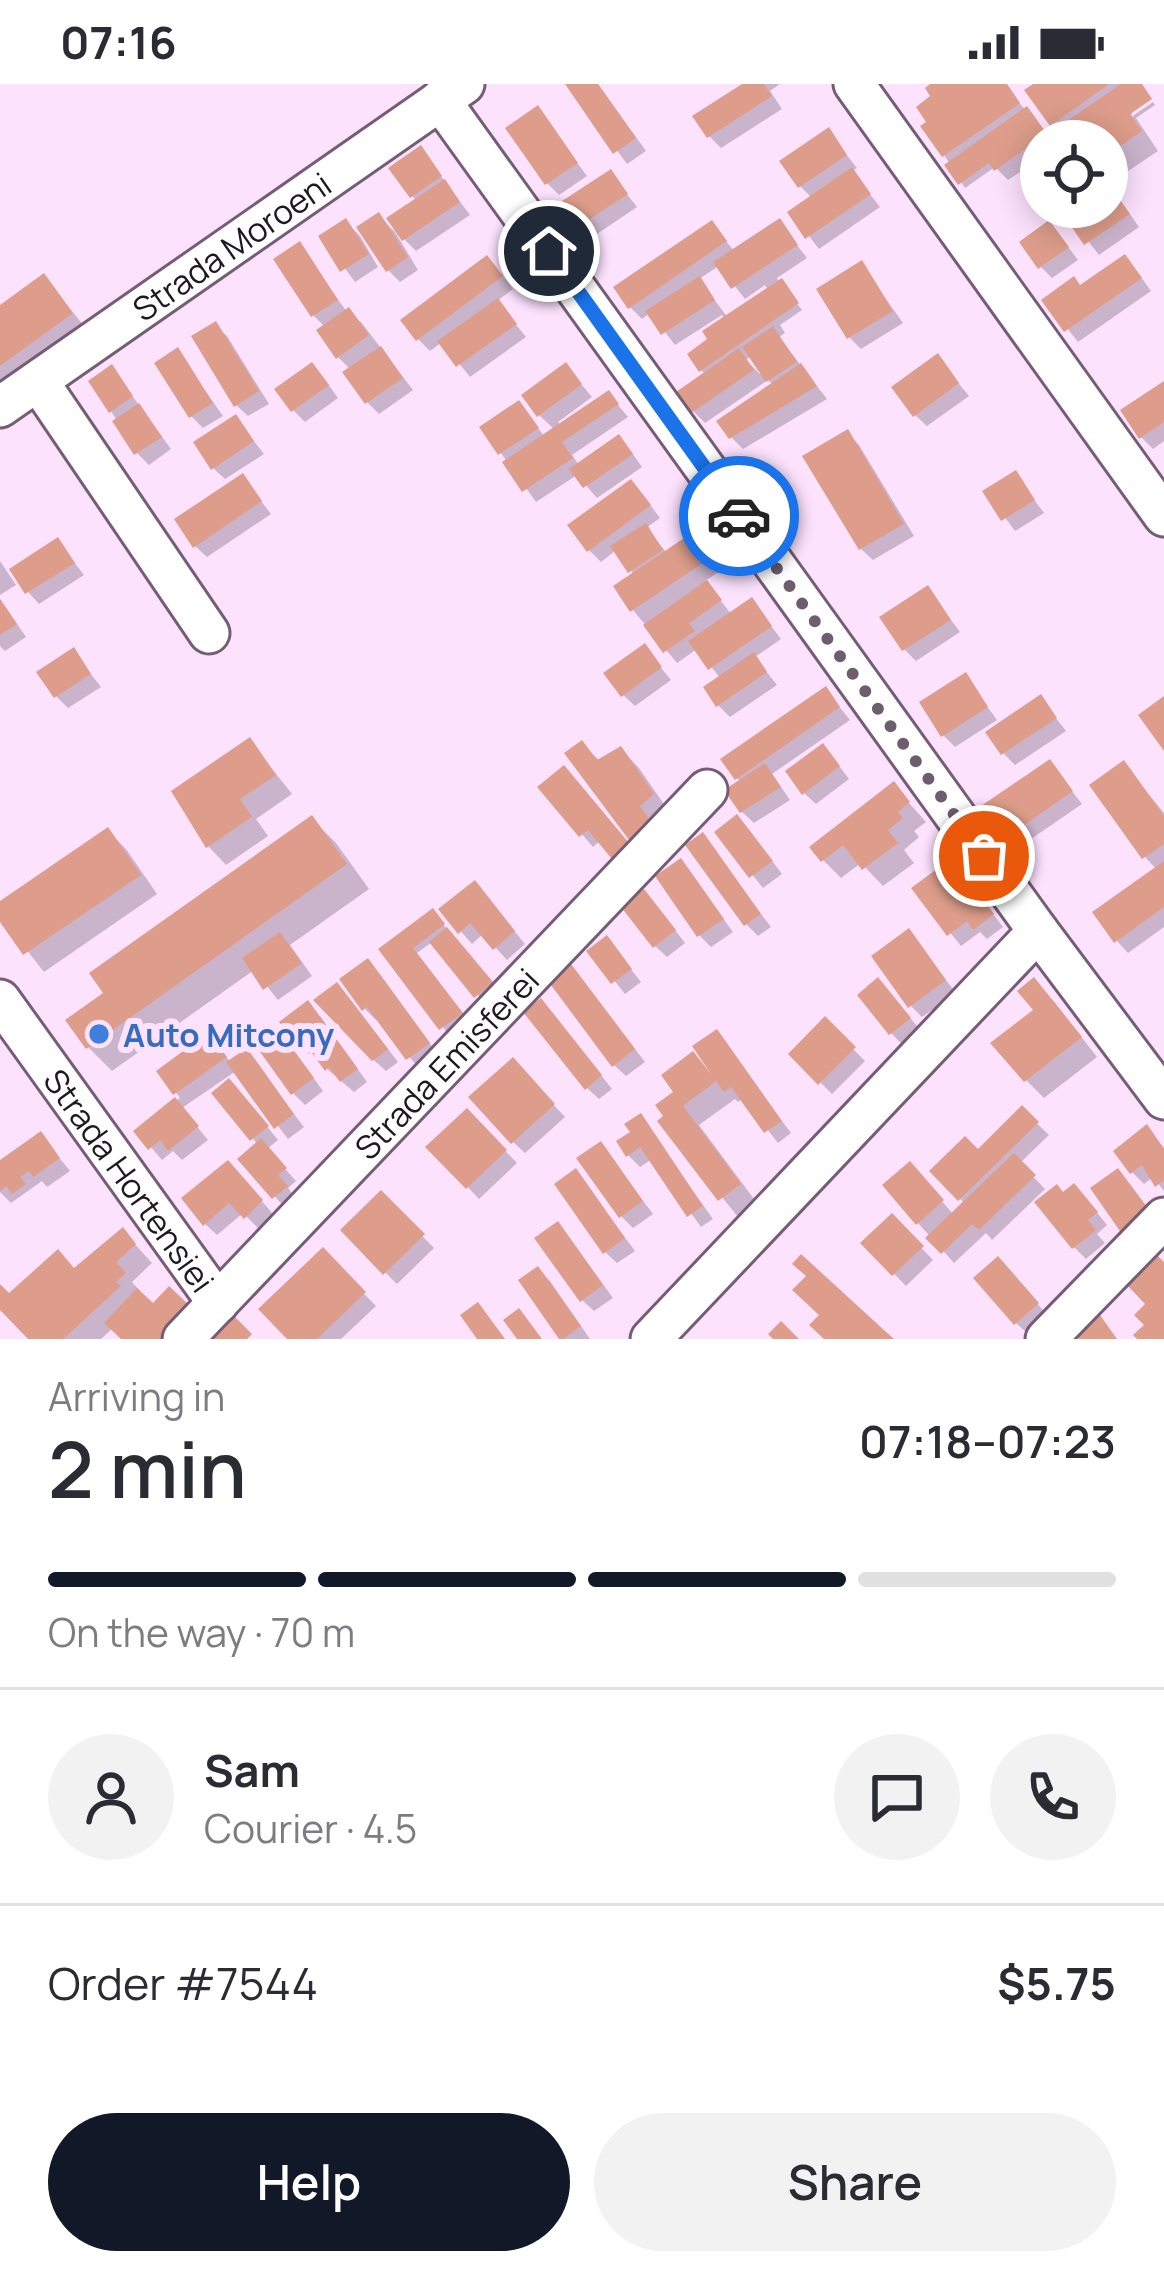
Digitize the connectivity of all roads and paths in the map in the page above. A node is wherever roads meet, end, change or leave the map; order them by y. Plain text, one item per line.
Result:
1 (854, 84) edge
2 (452, 92) edge
3 (38, 381) junction
4 (0, 407) edge
5 (1164, 516) edge
6 (209, 633) dead end
7 (707, 790) dead end
8 (1038, 931) junction
9 (0, 1000) edge
10 (1164, 1099) edge
11 (1164, 1218) edge
12 (218, 1303) junction
13 (183, 1339) edge
14 (651, 1339) edge
15 (1046, 1339) edge

1 - 5 street
2 - 3 street, Strada Moroeni
2 - 8 street
3 - 4 street, Strada Moroeni
3 - 6 street
7 - 12 street, Strada Emisferei
8 - 10 street
8 - 14 street
9 - 12 street, Strada Hortensiei
11 - 15 street
12 - 13 street, Strada Emisferei

